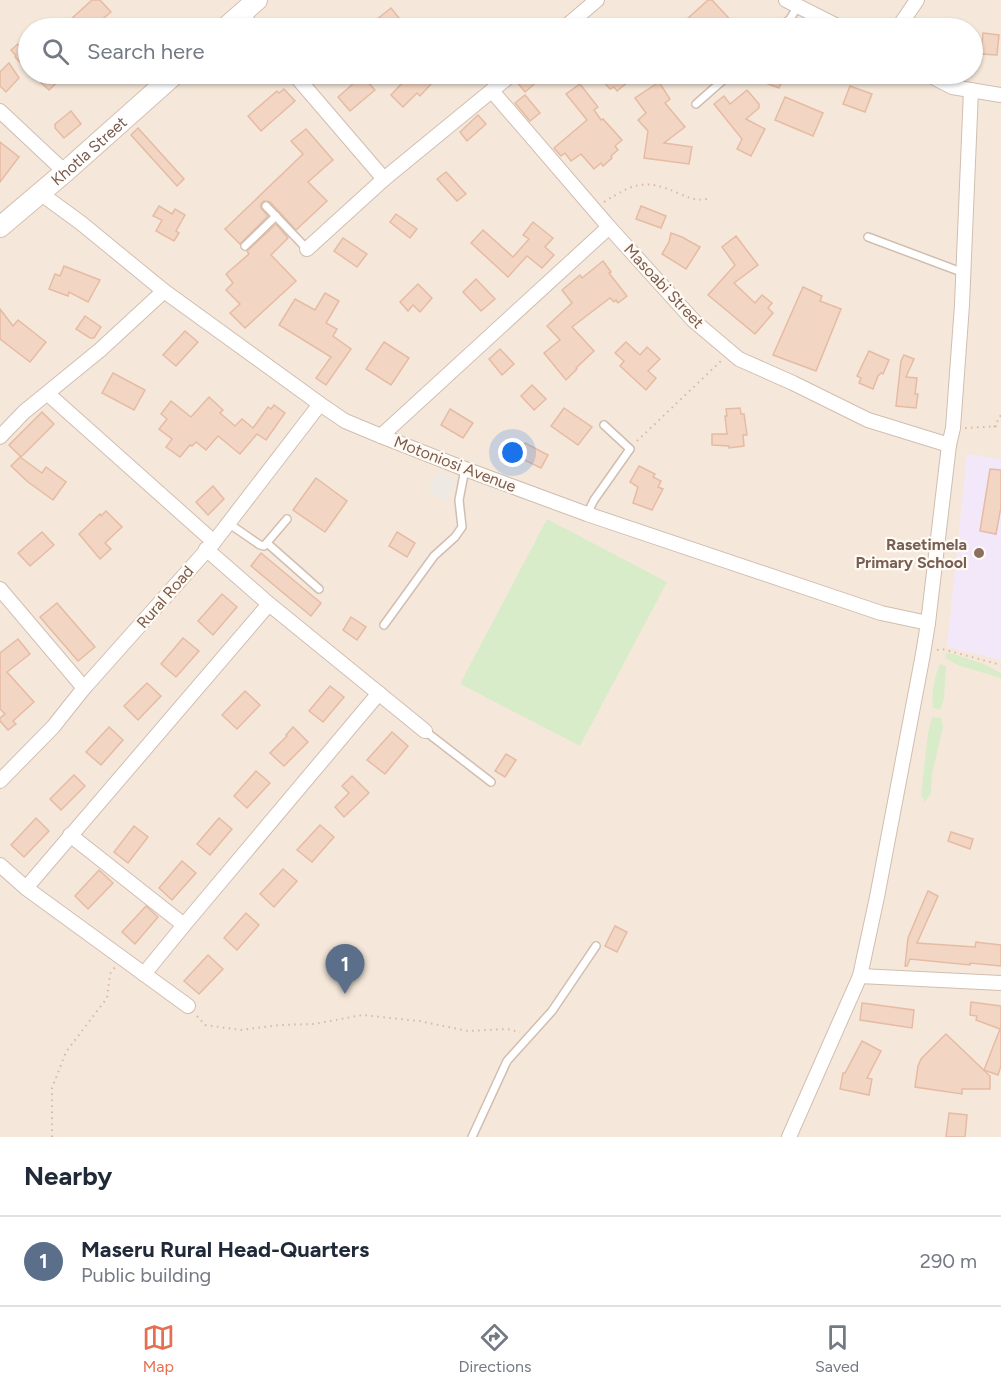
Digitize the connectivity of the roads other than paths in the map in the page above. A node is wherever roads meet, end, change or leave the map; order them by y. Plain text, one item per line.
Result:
1 (257, 0) edge
2 (597, 0) edge
3 (918, 0) edge
4 (792, 3) edge
5 (249, 18) edge
6 (576, 18) edge
7 (790, 18) edge
8 (821, 18) edge
9 (905, 18) edge
10 (164, 84) edge
11 (303, 84) edge
12 (501, 84) edge
13 (719, 84) edge
14 (946, 84) edge
15 (971, 90) junction
16 (492, 91) junction
17 (1001, 95) edge
18 (696, 104) dead end
19 (0, 111) edge
20 (65, 172) junction
21 (384, 179) junction
22 (40, 193) junction
23 (266, 206) dead end
24 (276, 216) junction
25 (0, 227) edge
26 (609, 227) junction
27 (868, 237) dead end
28 (245, 246) dead end
29 (308, 249) joint
30 (964, 273) junction
31 (164, 291) junction
32 (48, 394) junction
33 (320, 404) junction
34 (604, 425) dead end
35 (0, 436) edge
36 (381, 436) junction
37 (949, 445) junction
38 (465, 469) junction
39 (587, 514) junction
40 (287, 519) dead end
41 (228, 523) junction
42 (267, 543) junction
43 (210, 545) junction
44 (0, 589) edge
45 (319, 589) dead end
46 (269, 604) junction
47 (928, 623) junction
48 (384, 625) dead end
49 (84, 688) junction
50 (379, 693) junction
51 (425, 731) joint
52 (0, 781) edge
53 (491, 782) dead end
54 (70, 835) junction
55 (0, 865) edge
56 (26, 888) junction
57 (183, 925) junction
58 (596, 946) dead end
59 (144, 974) junction
60 (860, 976) junction
61 (1001, 983) edge
62 (188, 1006) road end
63 (472, 1137) edge
64 (789, 1137) edge

1 - 5 street
2 - 6 street
3 - 9 street
4 - 7 lane
4 - 8 street
10 - 20 street, Khotla Street
11 - 21 street
12 - 16 street
13 - 18 lane
14 - 15 street
15 - 17 street
15 - 30 street
16 - 21 street
16 - 26 street, Masoabi Street
19 - 20 street
20 - 22 street, Khotla Street
21 - 29 street
22 - 25 street, Khotla Street
22 - 31 street, Motoniosi Avenue
23 - 24 lane
24 - 28 lane
24 - 29 lane
26 - 36 street
26 - 37 street, Masoabi Street
27 - 30 lane
30 - 37 street
31 - 32 street
31 - 33 street, Motoniosi Avenue
32 - 35 street
32 - 43 street
33 - 36 street, Motoniosi Avenue
33 - 41 street, Rural Road
34 - 39 lane
36 - 38 street, Motoniosi Avenue
37 - 47 street
38 - 39 street, Motoniosi Avenue
38 - 48 lane
39 - 47 street, Motoniosi Avenue
40 - 42 lane
41 - 42 lane
41 - 43 street, Rural Road
42 - 45 lane
43 - 46 street
43 - 49 street, Rural Road
44 - 49 street
46 - 50 street
46 - 54 street
47 - 60 street
49 - 52 street, Rural Road
50 - 51 street
50 - 57 street
51 - 53 lane
54 - 56 street
54 - 57 street
55 - 56 street
56 - 59 street
57 - 59 street
58 - 63 lane
59 - 62 street
60 - 61 street
60 - 64 street

